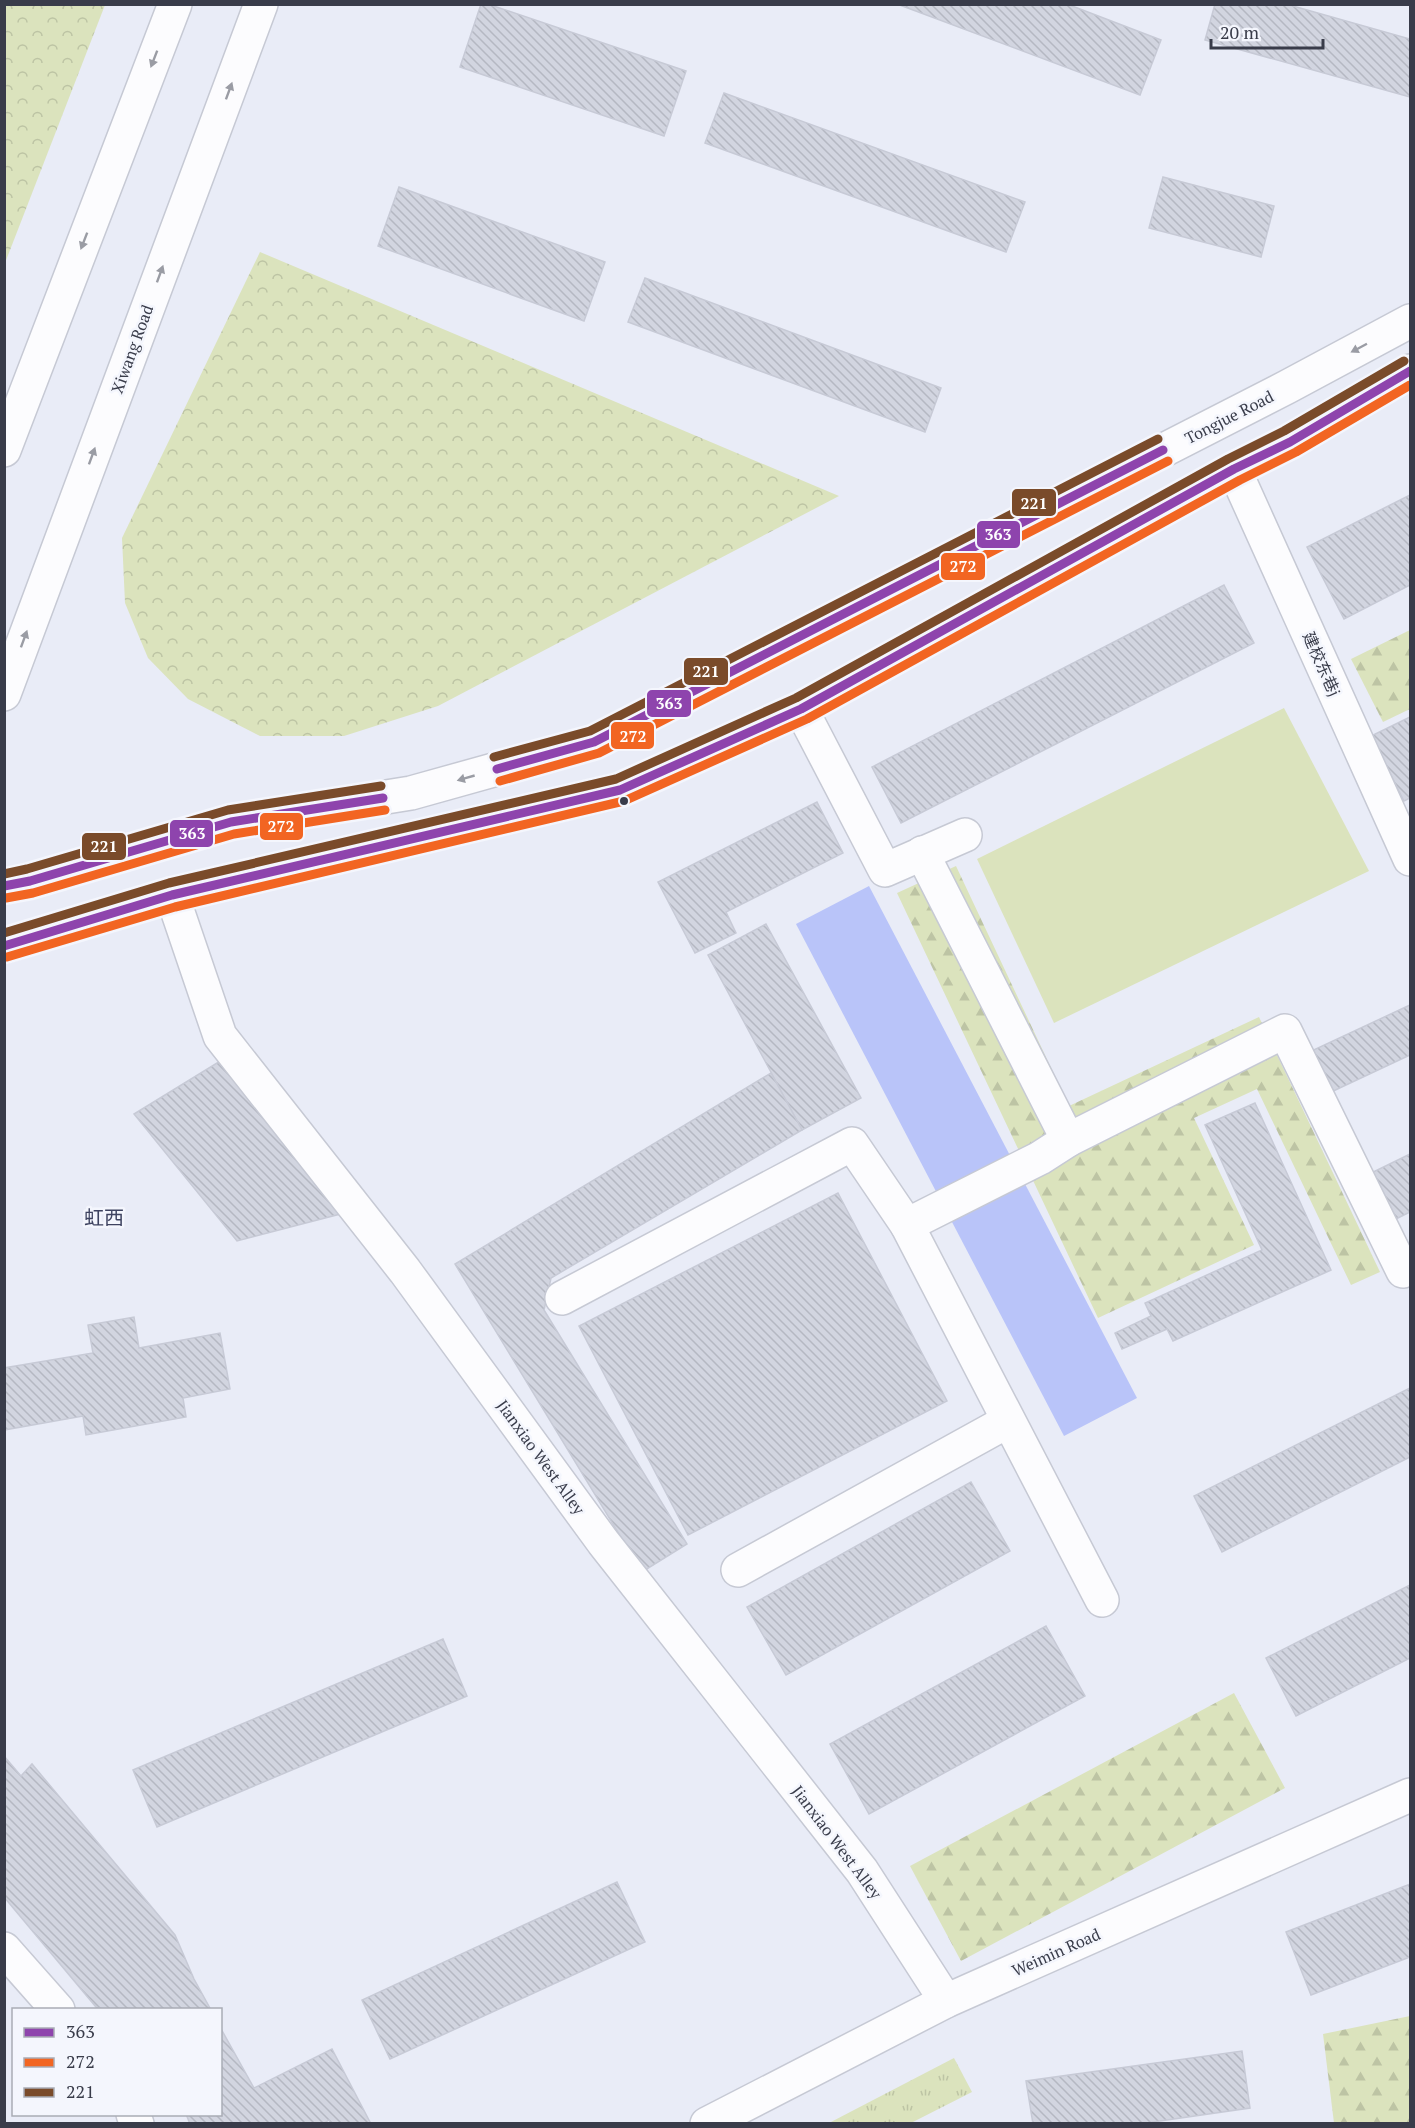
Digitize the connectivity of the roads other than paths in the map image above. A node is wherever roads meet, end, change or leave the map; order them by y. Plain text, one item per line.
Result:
1 (175, 4) edge
2 (261, 4) edge
3 (1410, 321) edge
4 (1410, 371) edge
5 (4, 450) edge
6 (1234, 469) junction
7 (4, 694) edge
8 (801, 709) junction
9 (965, 835) dead end
10 (922, 853) junction
11 (1410, 859) edge
12 (4, 886) edge
13 (172, 895) junction
14 (4, 946) edge
15 (1068, 1140) junction
16 (907, 1225) junction
17 (1403, 1271) dead end
18 (562, 1298) dead end
19 (1008, 1421) junction
20 (738, 1570) dead end
21 (1102, 1600) dead end
22 (1410, 1795) edge
23 (4, 1949) edge
24 (946, 2001) junction
25 (56, 2008) edge
26 (707, 2124) edge

1 -> 5 main road
7 -> 2 main road, Xiwang Road
3 -> 12 main road, Tongjue Road
4 - 6 main road
6 - 8 main road
6 - 11 main road, 建校东巷j
8 - 10 main road
8 - 13 main road
9 - 10 main road
10 - 15 main road
13 - 14 main road
13 - 24 main road, Jianxiao West Alley
15 - 16 main road
15 - 17 main road
16 - 18 main road
16 - 19 main road
19 - 20 main road
19 - 21 main road
22 - 24 main road, Weimin Road
23 - 25 main road
24 - 26 main road, Weimin Road

